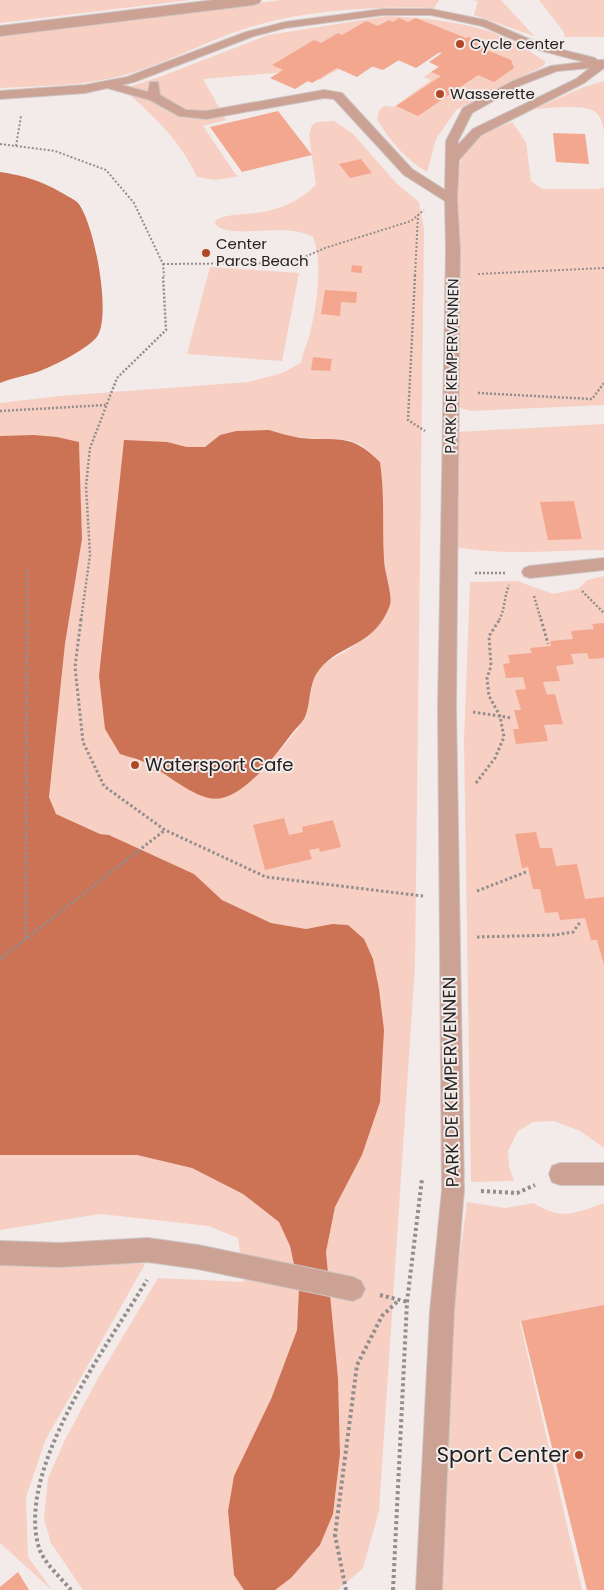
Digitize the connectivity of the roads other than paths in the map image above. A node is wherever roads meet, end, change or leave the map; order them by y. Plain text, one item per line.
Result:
1 (253, 0) edge
2 (0, 31) edge
3 (603, 63) edge
4 (153, 71) junction
5 (107, 85) junction
6 (0, 95) edge
7 (154, 97) junction
8 (453, 160) junction
9 (451, 199) junction
10 (604, 564) edge
11 (522, 573) road end
12 (560, 1174) road end
13 (604, 1174) edge
14 (0, 1253) edge
15 (273, 1273) joint
16 (353, 1289) road end
17 (429, 1590) edge

1 - 2 street
3 - 4 lane
3 - 8 lane
3 - 8 lane, PARK DE KEMPERVENNEN
4 - 5 lane
4 - 7 lane
5 - 6 lane
5 - 7 lane
7 - 9 lane
8 - 9 lane, PARK DE KEMPERVENNEN
9 - 17 lane, PARK DE KEMPERVENNEN
10 - 11 lane
12 - 13 lane
14 - 15 lane
15 - 16 lane

